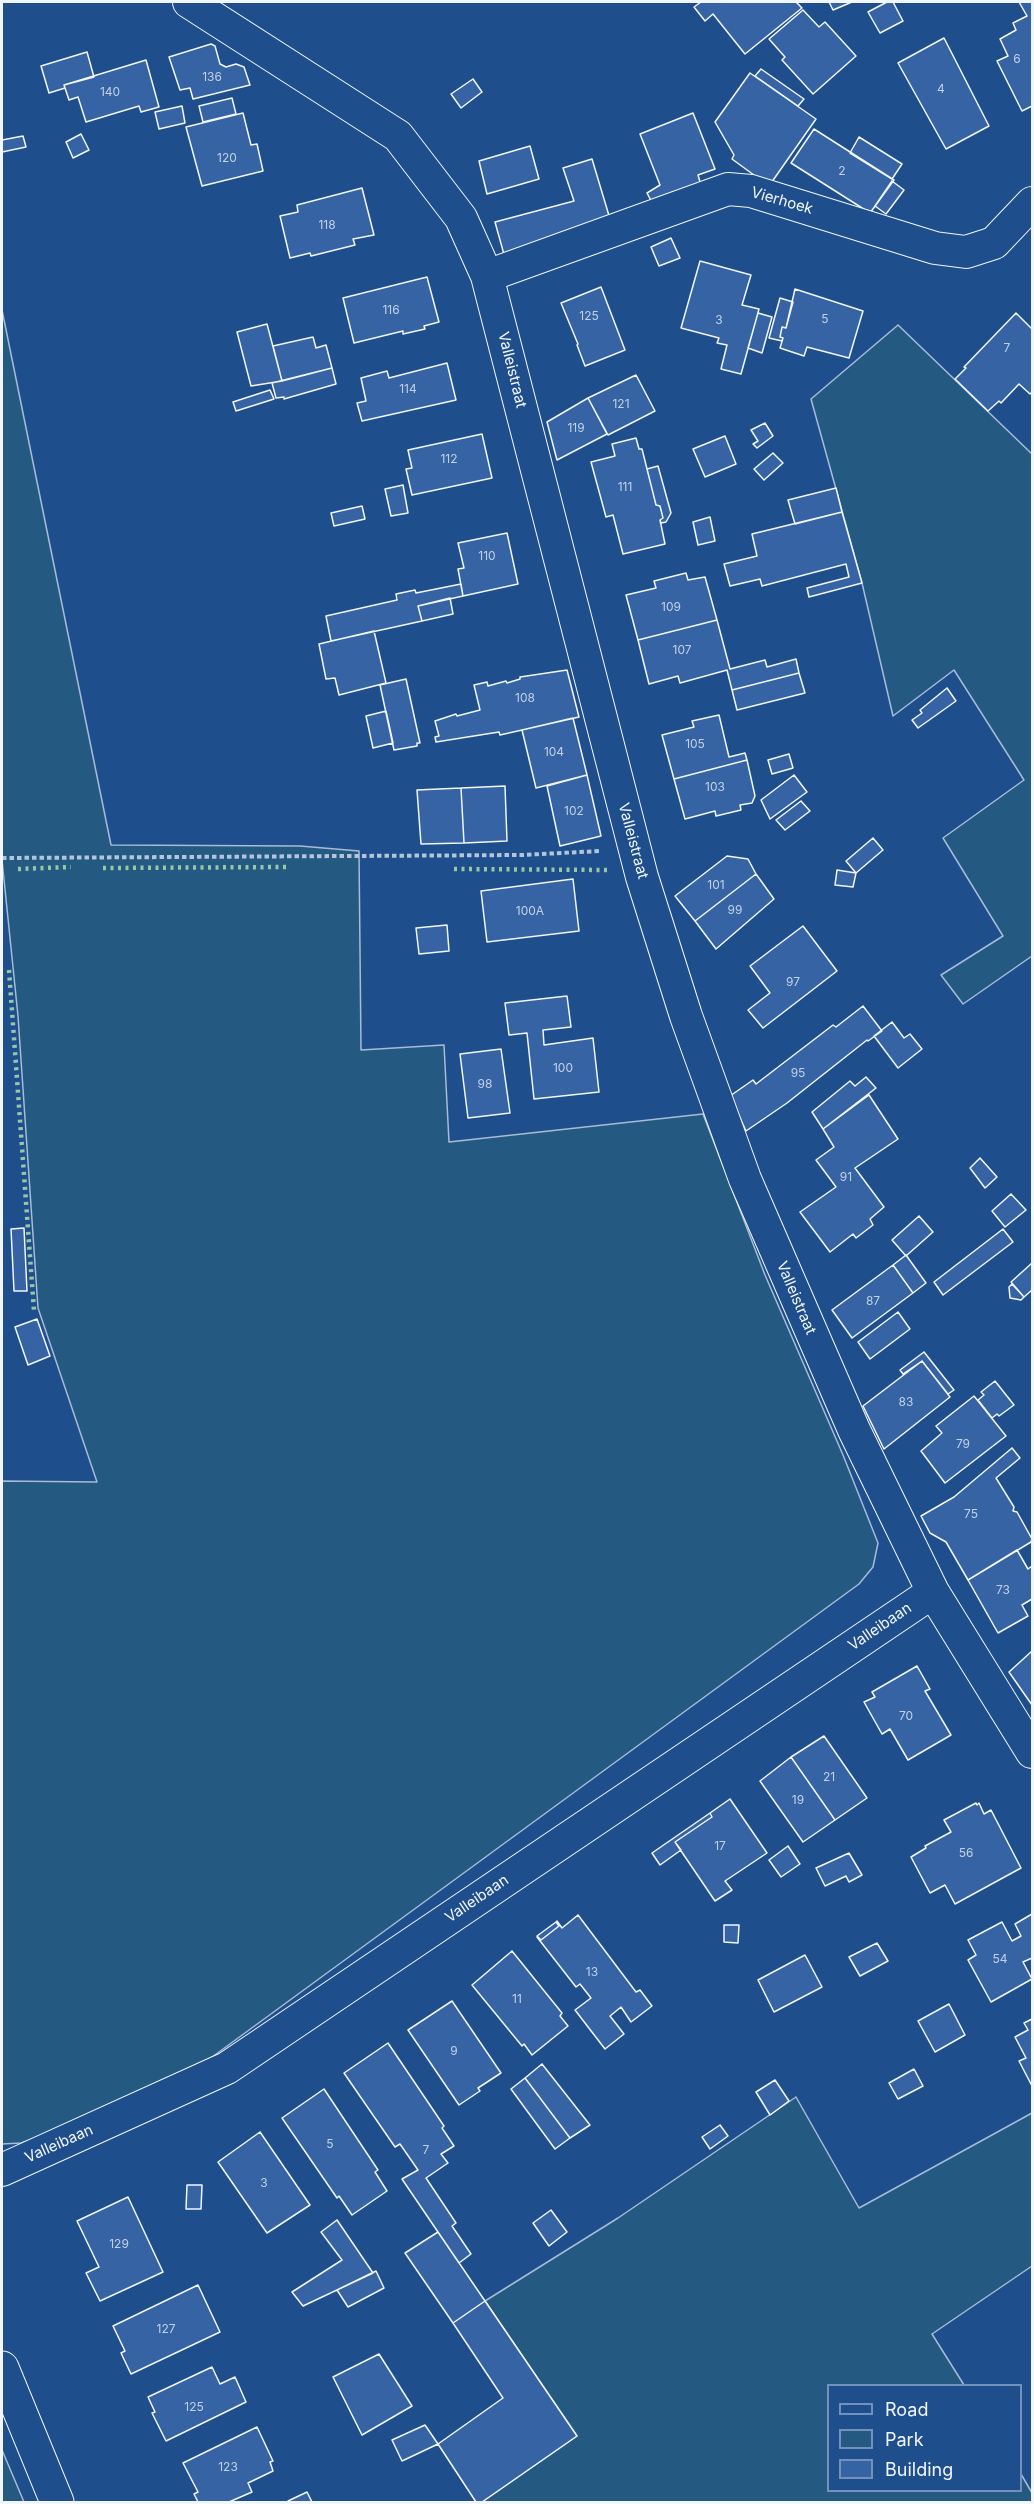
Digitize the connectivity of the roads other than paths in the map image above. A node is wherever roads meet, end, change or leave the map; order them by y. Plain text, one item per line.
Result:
1 (189, 2) edge
2 (1032, 203) edge
3 (487, 276) junction
4 (933, 1592) junction
5 (1032, 1752) edge
6 (2, 2170) edge
7 (2, 2368) edge
8 (57, 2502) edge

1 - 3 street, Valleistraat
2 - 3 street, Vierhoek
3 - 4 street, Valleistraat
4 - 5 street, Valleistraat
4 - 6 street, Valleibaan
7 - 8 main road

